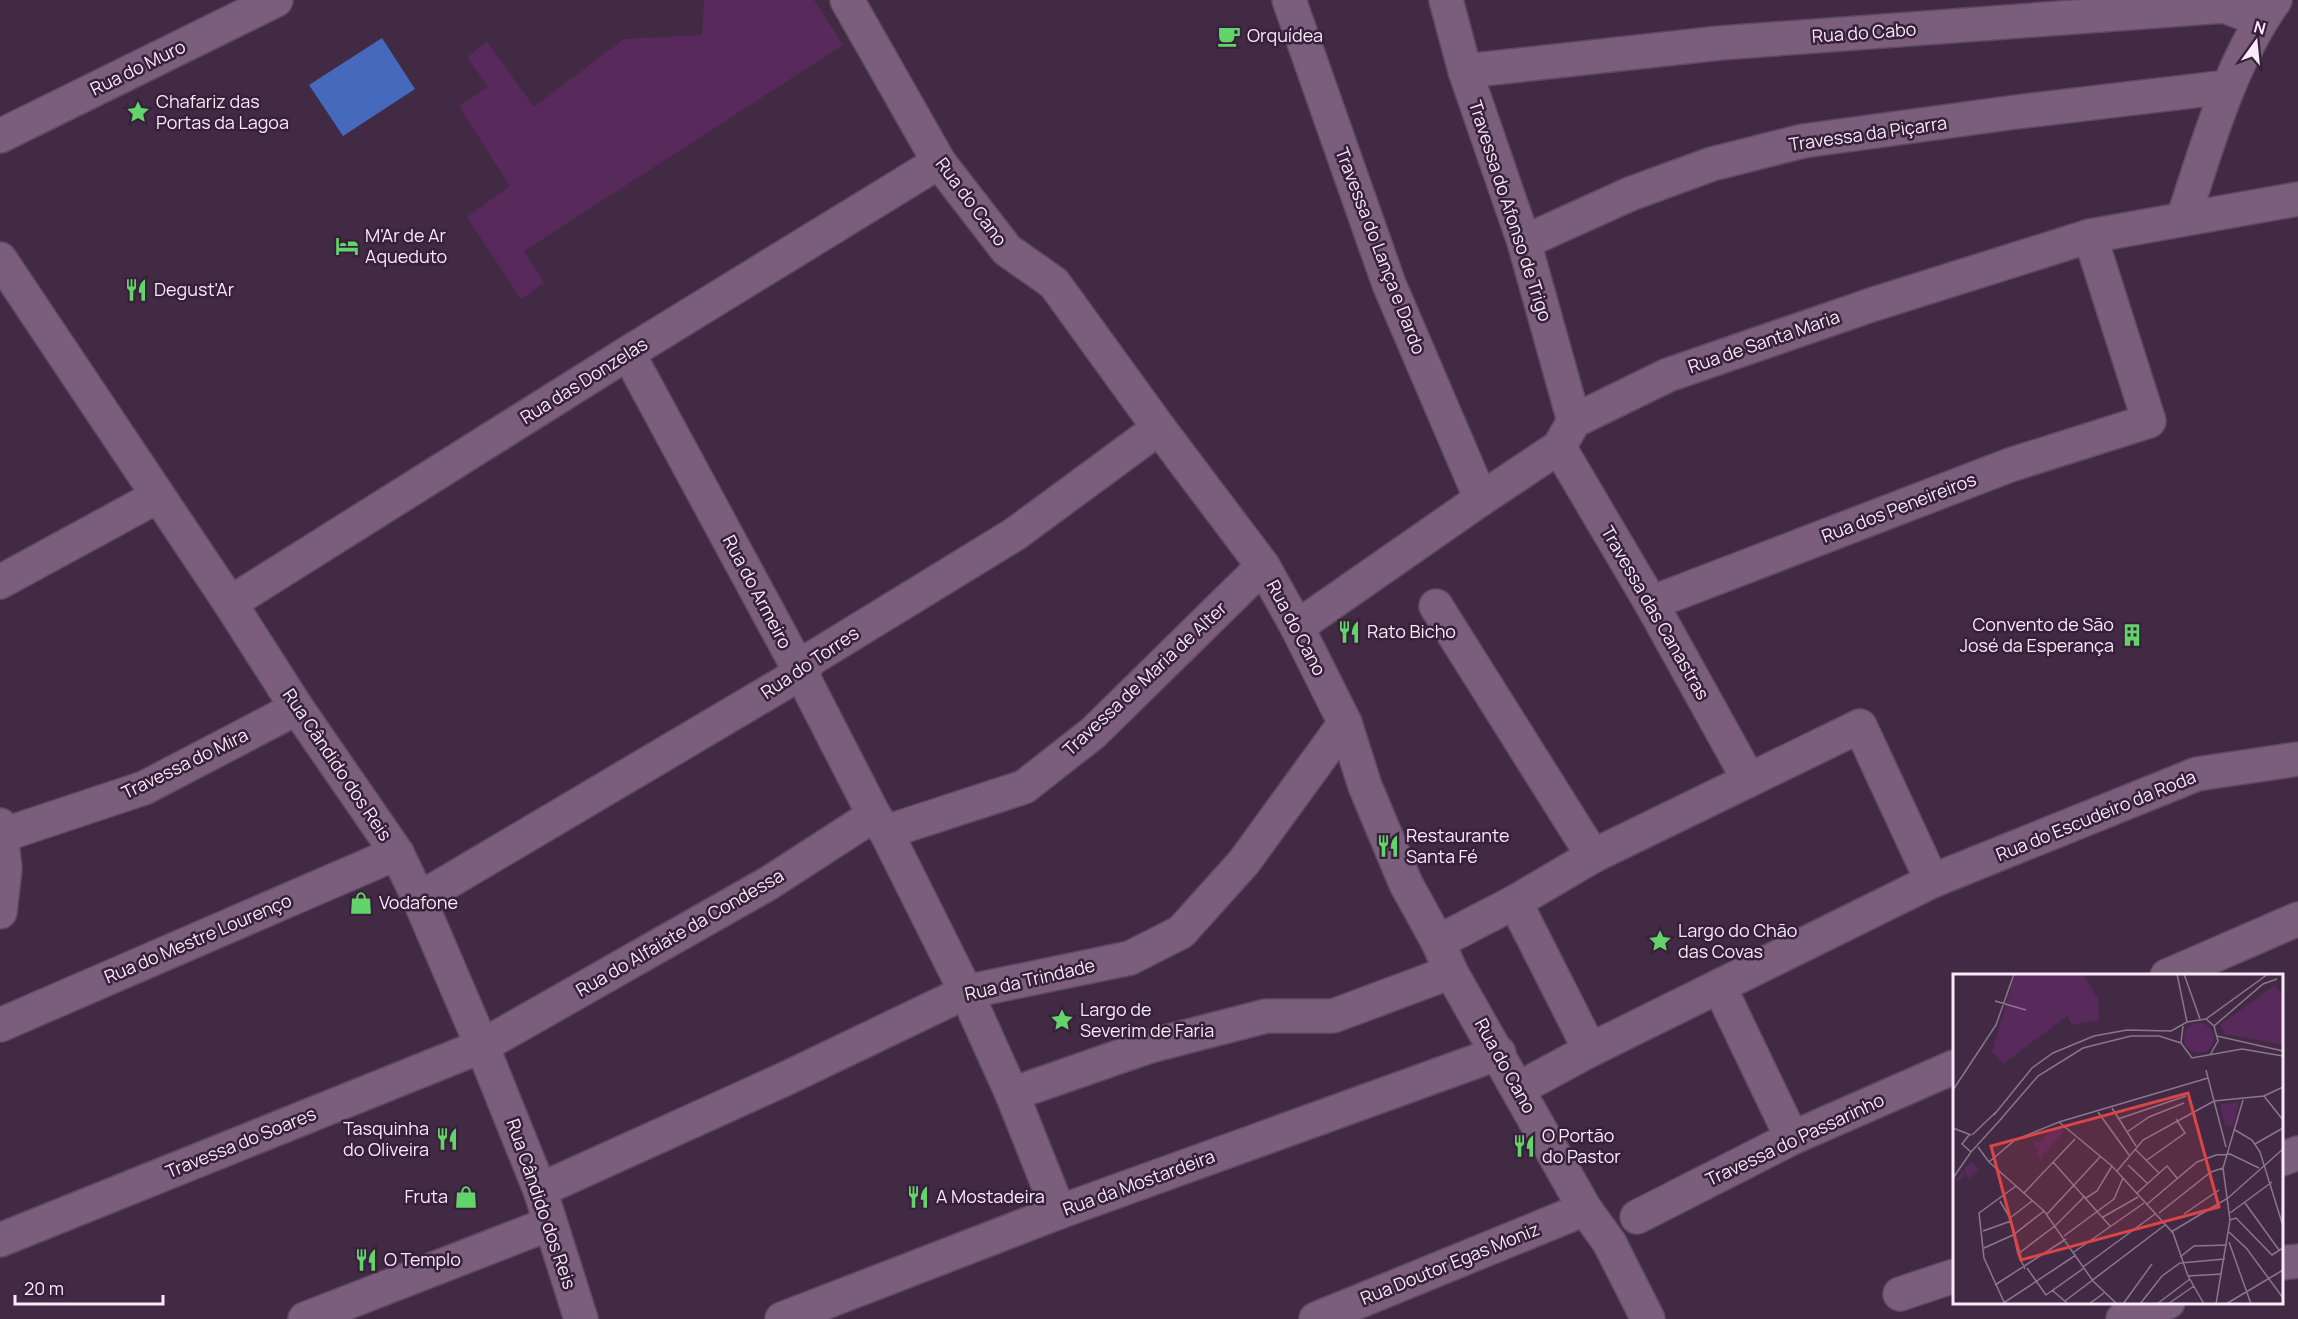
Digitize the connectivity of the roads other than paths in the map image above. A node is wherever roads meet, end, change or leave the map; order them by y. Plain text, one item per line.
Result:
1 (276, 0) edge
2 (847, 0) edge
3 (1289, 0) edge
4 (1446, 0) edge
5 (2268, 10) edge
6 (1465, 71) junction
7 (2227, 87) junction
8 (0, 136) edge
9 (939, 162) junction
10 (2298, 199) edge
11 (2183, 219) junction
12 (2090, 236) junction
13 (1524, 242) junction
14 (0, 259) edge
15 (628, 353) junction
16 (1159, 428) junction
17 (1566, 434) junction
18 (158, 496) junction
19 (1481, 499) junction
20 (1263, 566) junction
21 (0, 582) edge
22 (230, 603) junction
23 (1651, 603) junction
24 (1436, 606) dead end
25 (1297, 627) junction
26 (801, 673) junction
27 (297, 708) junction
28 (1345, 723) junction
29 (2298, 759) edge
30 (1749, 780) junction
31 (880, 824) junction
32 (1, 830) edge
33 (397, 853) junction
34 (1593, 855) junction
35 (2, 869) edge
36 (1932, 881) junction
37 (419, 898) junction
38 (1515, 902) junction
39 (0, 912) edge
40 (2298, 919) edge
41 (1438, 942) junction
42 (1451, 972) junction
43 (2169, 974) edge
44 (1719, 986) junction
45 (966, 992) junction
46 (0, 1025) edge
47 (482, 1046) junction
48 (1590, 1050) junction
49 (1499, 1053) junction
50 (1953, 1068) edge
51 (1518, 1089) junction
52 (1012, 1094) junction
53 (1792, 1138) junction
54 (2298, 1153) edge
55 (2283, 1159) edge
56 (540, 1190) junction
57 (1585, 1209) junction
58 (1059, 1212) junction
59 (1637, 1217) dead end
60 (549, 1224) junction
61 (0, 1239) edge
62 (2298, 1262) edge
63 (2283, 1263) edge
64 (1953, 1276) edge
65 (1900, 1294) dead end
66 (2163, 1304) edge
67 (305, 1319) edge
68 (581, 1319) edge
69 (782, 1319) edge
70 (1316, 1319) edge
71 (1648, 1319) edge
72 (2123, 1319) edge

1 - 8 street, Rua do Muro
2 - 9 street, Rua do Cano
3 - 19 street, Travessa do Lança e Dardo
4 - 6 street, Travessa do Afonso de Trigo
5 - 6 street, Rua do Cabo
5 - 7 street
6 - 13 street, Travessa do Afonso de Trigo
7 - 11 street
7 - 13 street, Travessa da Piçarra
9 - 15 street, Rua das Donzelas
9 - 16 street, Rua do Cano
10 - 11 street, Rua de Santa Maria
11 - 12 street, Rua de Santa Maria
12 - 17 street, Rua de Santa Maria
12 - 23 street, Rua dos Peneireiros
13 - 17 street, Travessa do Afonso de Trigo
14 - 18 street, Rua Cândido dos Reis
15 - 22 street, Rua das Donzelas
15 - 26 street, Rua do Armeiro
16 - 20 street, Rua do Cano
16 - 26 street, Rua do Torres
17 - 19 street, Rua de Santa Maria
17 - 23 street, Travessa das Canastras
18 - 21 street
18 - 22 street, Rua Cândido dos Reis
19 - 25 street, Rua de Santa Maria
20 - 25 street, Rua do Cano
20 - 31 street, Travessa de Maria de Alter
22 - 27 street, Rua Cândido dos Reis
23 - 30 street, Travessa das Canastras
24 - 34 street
25 - 28 street, Rua do Cano
26 - 31 street, Rua do Armeiro
26 - 37 street, Rua do Torres
27 - 32 street, Travessa do Mira
27 - 33 street, Rua Cândido dos Reis
28 - 41 street, Rua do Cano
28 - 45 street, Rua da Trindade
29 - 36 street, Rua do Escudeiro da Roda
30 - 34 street
30 - 36 street
31 - 45 street, Rua do Armeiro
31 - 47 street, Rua do Alfaiate da Condessa
32 - 35 street
33 - 37 street, Rua Cândido dos Reis
33 - 46 street, Rua do Mestre Lourenço
34 - 38 street
35 - 39 street
36 - 44 street
37 - 47 street, Rua Cândido dos Reis
38 - 41 street
38 - 48 street
40 - 43 street
41 - 42 street, Rua do Cano
42 - 49 street, Rua do Cano
42 - 52 street
44 - 48 street
44 - 53 street
45 - 52 street
45 - 56 street, Rua da Trindade
47 - 56 street, Rua Cândido dos Reis
47 - 61 street, Travessa do Soares
48 - 51 street
49 - 51 street, Rua do Cano
49 - 58 street, Rua da Mostardeira
50 - 53 street, Travessa do Passarinho
51 - 57 street, Rua do Cano
52 - 58 street
53 - 59 street, Travessa do Passarinho
54 - 55 street
56 - 60 street, Rua Cândido dos Reis
57 - 70 street, Rua Doutor Egas Moniz
57 - 71 street, Rua do Cano
58 - 69 street, Rua da Mostardeira
60 - 67 street
60 - 68 street, Rua Cândido dos Reis
62 - 63 street
64 - 65 street
66 - 72 street

